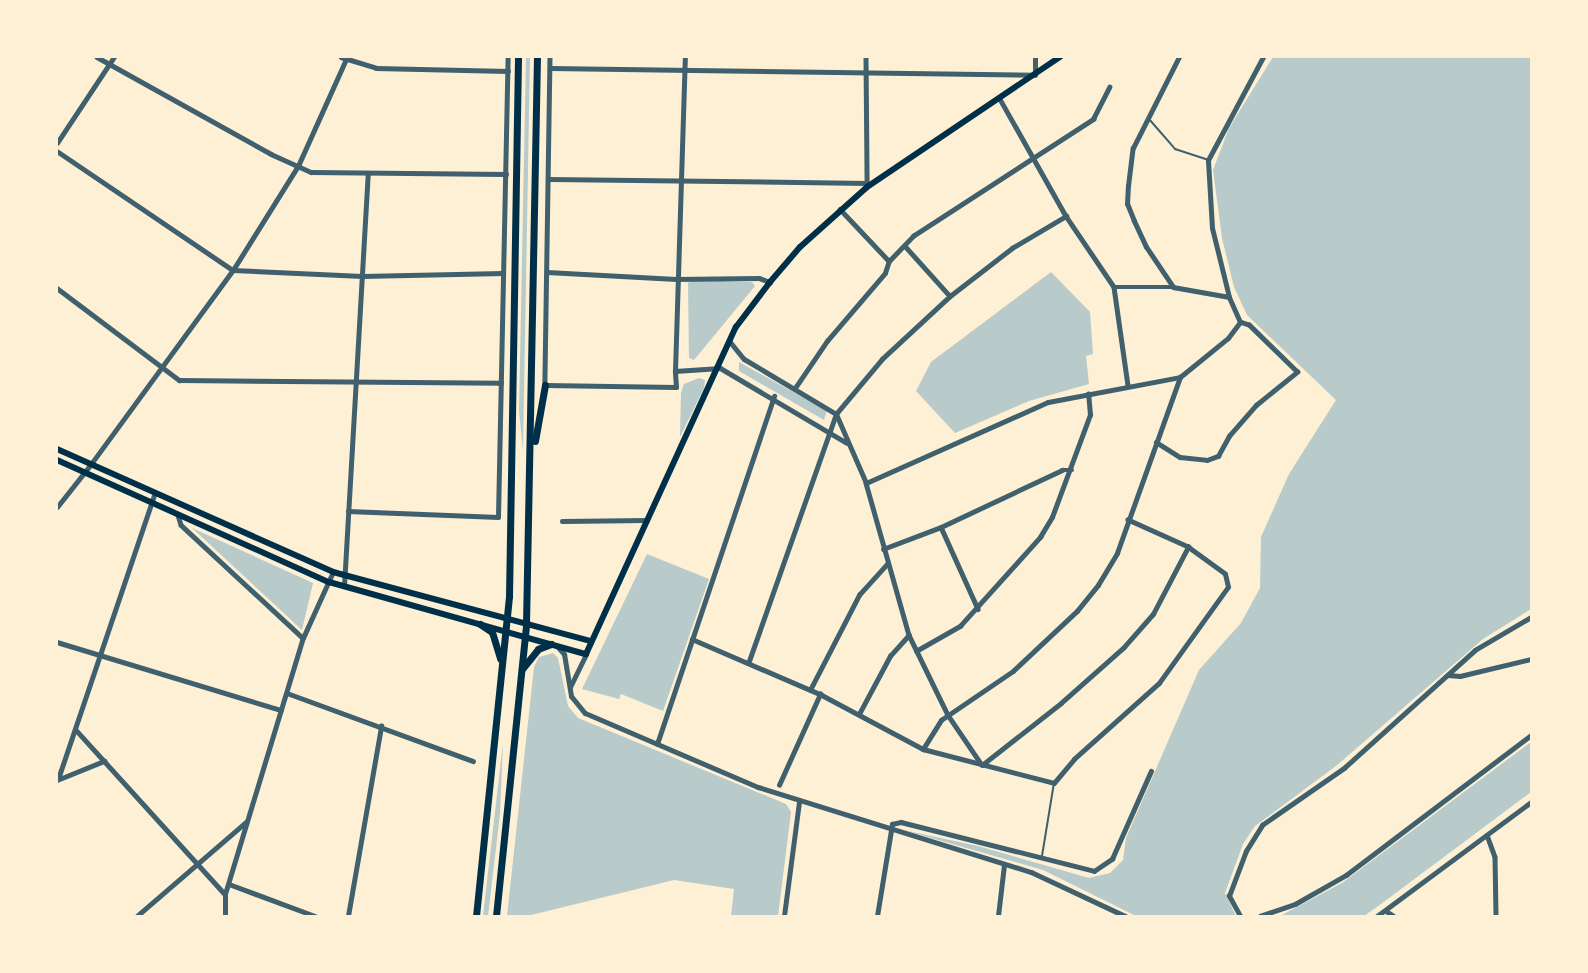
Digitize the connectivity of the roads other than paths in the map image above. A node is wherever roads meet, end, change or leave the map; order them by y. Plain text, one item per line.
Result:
1 (97, 57) edge
2 (114, 57) edge
3 (508, 57) edge
4 (518, 57) edge
5 (537, 57) edge
6 (550, 57) edge
7 (685, 57) edge
8 (866, 57) edge
9 (1035, 57) edge
10 (1060, 57) edge
11 (1179, 57) edge
12 (1263, 57) edge
13 (345, 58) edge
14 (110, 64) junction
15 (550, 68) junction
16 (508, 71) junction
17 (684, 71) junction
18 (866, 73) junction
19 (1035, 75) junction
20 (1108, 87) dead end
21 (1000, 99) junction
22 (1149, 120) junction
23 (57, 143) edge
24 (57, 151) edge
25 (1032, 157) junction
26 (1208, 159) junction
27 (298, 166) junction
28 (506, 174) junction
29 (368, 175) junction
30 (549, 178) junction
31 (680, 183) junction
32 (867, 185) junction
33 (840, 209) junction
34 (1066, 216) junction
35 (905, 246) junction
36 (889, 261) junction
37 (233, 270) junction
38 (547, 272) junction
39 (503, 273) junction
40 (362, 276) junction
41 (676, 279) junction
42 (770, 282) junction
43 (1114, 287) junction
44 (1173, 287) junction
45 (57, 288) edge
46 (950, 296) junction
47 (1229, 297) junction
48 (1240, 322) junction
49 (730, 342) junction
50 (161, 368) junction
51 (720, 368) junction
52 (675, 370) junction
53 (1180, 377) junction
54 (355, 382) junction
55 (501, 383) junction
56 (545, 385) junction
57 (1128, 385) junction
58 (795, 388) junction
59 (1088, 394) junction
60 (774, 396) junction
61 (836, 414) junction
62 (830, 429) junction
63 (1156, 442) junction
64 (849, 444) junction
65 (57, 449) edge
66 (57, 460) edge
67 (92, 464) junction
68 (531, 467) junction
69 (1072, 470) junction
70 (84, 472) junction
71 (866, 483) junction
72 (155, 493) junction
73 (151, 503) junction
74 (57, 507) edge
75 (348, 511) junction
76 (178, 515) junction
77 (647, 520) junction
78 (1128, 520) junction
79 (562, 521) dead end
80 (941, 527) junction
81 (1188, 547) junction
82 (883, 549) junction
83 (887, 564) junction
84 (333, 572) junction
85 (346, 575) junction
86 (329, 582) junction
87 (344, 586) junction
88 (978, 609) junction
89 (1531, 617) edge
90 (507, 619) junction
91 (480, 624) junction
92 (525, 624) junction
93 (506, 631) junction
94 (909, 635) junction
95 (524, 636) junction
96 (303, 638) junction
97 (692, 639) junction
98 (591, 641) junction
99 (57, 642) edge
100 (553, 645) junction
101 (916, 651) junction
102 (586, 654) junction
103 (100, 655) junction
104 (1531, 659) edge
105 (748, 661) junction
106 (502, 666) junction
107 (522, 669) junction
108 (1448, 675) junction
109 (570, 687) junction
110 (810, 690) junction
111 (287, 693) junction
112 (820, 694) junction
113 (282, 710) junction
114 (859, 714) junction
115 (948, 715) junction
116 (381, 726) junction
117 (77, 731) junction
118 (1531, 735) edge
119 (657, 744) junction
120 (923, 749) junction
121 (104, 761) junction
122 (473, 761) dead end
123 (982, 765) junction
124 (1151, 771) dead end
125 (58, 780) edge
126 (1054, 783) junction
127 (779, 785) dead end
128 (799, 802) junction
129 (1531, 802) edge
130 (249, 820) junction
131 (888, 830) junction
132 (1487, 835) junction
133 (1041, 859) junction
134 (198, 865) junction
135 (1004, 865) junction
136 (229, 884) junction
137 (225, 894) junction
138 (1386, 910) junction
139 (1111, 913) edge
140 (137, 916) edge
141 (225, 916) edge
142 (315, 916) edge
143 (348, 916) edge
144 (476, 916) edge
145 (496, 916) edge
146 (784, 916) edge
147 (877, 916) edge
148 (998, 916) edge
149 (1125, 916) edge
150 (1240, 916) edge
151 (1260, 916) edge
152 (1377, 916) edge
153 (1394, 916) edge
154 (1496, 916) edge

1 - 14 street
2 - 14 street
3 - 16 street
4 - 90 main road
5 - 68 main road
6 - 15 street
7 - 17 street
8 - 18 street
9 - 19 street
10 - 19 main road
11 - 22 street
12 - 26 street
13 - 16 street
13 - 27 street
14 - 23 street
14 - 27 street
15 - 17 street
15 - 30 street
16 - 28 street
17 - 18 street
17 - 31 street
18 - 19 street
18 - 32 street
19 - 21 main road
20 - 25 street
21 - 25 street
21 - 32 main road
22 - 26 lane
22 - 44 street
24 - 37 street
25 - 34 street
25 - 35 street
26 - 47 street
27 - 29 street
27 - 37 street
28 - 29 street
28 - 39 street
29 - 40 street
30 - 31 street
30 - 38 street
31 - 32 street
31 - 41 street
32 - 33 main road
33 - 36 street
33 - 42 main road
34 - 43 street
34 - 46 street
35 - 36 street
35 - 46 street
36 - 58 street
37 - 40 street
37 - 50 street
38 - 41 street
38 - 56 street
39 - 40 street
39 - 55 street
40 - 54 street
41 - 42 street
41 - 52 street
42 - 49 main road
43 - 44 street
43 - 57 street
44 - 47 street
45 - 50 street
46 - 61 street
47 - 48 street
48 - 53 street
48 - 63 street
49 - 51 main road
49 - 58 street
50 - 54 street
50 - 67 street
51 - 52 street
51 - 60 street
51 - 77 main road
52 - 56 street
53 - 57 street
53 - 63 street
54 - 55 street
54 - 75 street
55 - 75 street
56 - 68 main road
57 - 59 street
58 - 61 street
59 - 69 street
59 - 71 street
60 - 62 street
60 - 97 street
61 - 62 street
61 - 64 street
62 - 64 street
62 - 105 street
63 - 78 street
64 - 71 street
65 - 67 main road
66 - 70 main road
67 - 70 street
67 - 72 main road
68 - 92 main road
69 - 80 street
69 - 88 street
70 - 73 main road
70 - 74 street
71 - 82 street
72 - 73 street
72 - 84 main road
73 - 76 main road
73 - 103 street
75 - 85 street
76 - 86 main road
76 - 96 street
77 - 79 street
77 - 98 main road
78 - 81 street
78 - 115 street
80 - 82 street
80 - 88 street
81 - 123 street
81 - 126 street
82 - 83 street
83 - 94 street
83 - 110 street
84 - 85 main road
84 - 86 street
85 - 87 street
85 - 90 main road
86 - 87 main road
86 - 96 street
87 - 91 main road
88 - 101 street
89 - 108 street
90 - 92 main road
90 - 93 main road
91 - 93 main road
91 - 106 main road
92 - 95 main road
92 - 98 main road
93 - 95 main road
93 - 106 main road
94 - 101 street
94 - 114 street
95 - 100 main road
95 - 107 main road
96 - 111 street
97 - 105 street
97 - 119 street
98 - 102 main road
99 - 103 street
100 - 102 main road
100 - 107 main road
100 - 109 street
101 - 115 street
102 - 109 street
103 - 113 street
103 - 117 street
104 - 108 street
105 - 110 street
106 - 144 main road
107 - 145 main road
108 - 150 street
109 - 119 street
110 - 112 street
111 - 113 street
111 - 116 street
112 - 114 street
112 - 127 street
113 - 130 street
114 - 120 street
115 - 120 street
115 - 123 street
116 - 122 street
116 - 143 street
117 - 121 street
117 - 125 street
118 - 151 street
119 - 128 street
120 - 123 street
121 - 125 street
121 - 134 street
123 - 126 street
124 - 133 street
126 - 133 lane
128 - 131 street
128 - 146 street
129 - 132 street
130 - 134 street
130 - 136 street
131 - 133 street
131 - 135 street
131 - 147 street
132 - 138 street
132 - 154 street
134 - 137 street
134 - 140 street
135 - 139 street
135 - 148 street
136 - 137 street
136 - 142 street
137 - 141 street
138 - 152 street
138 - 153 street
139 - 149 street

